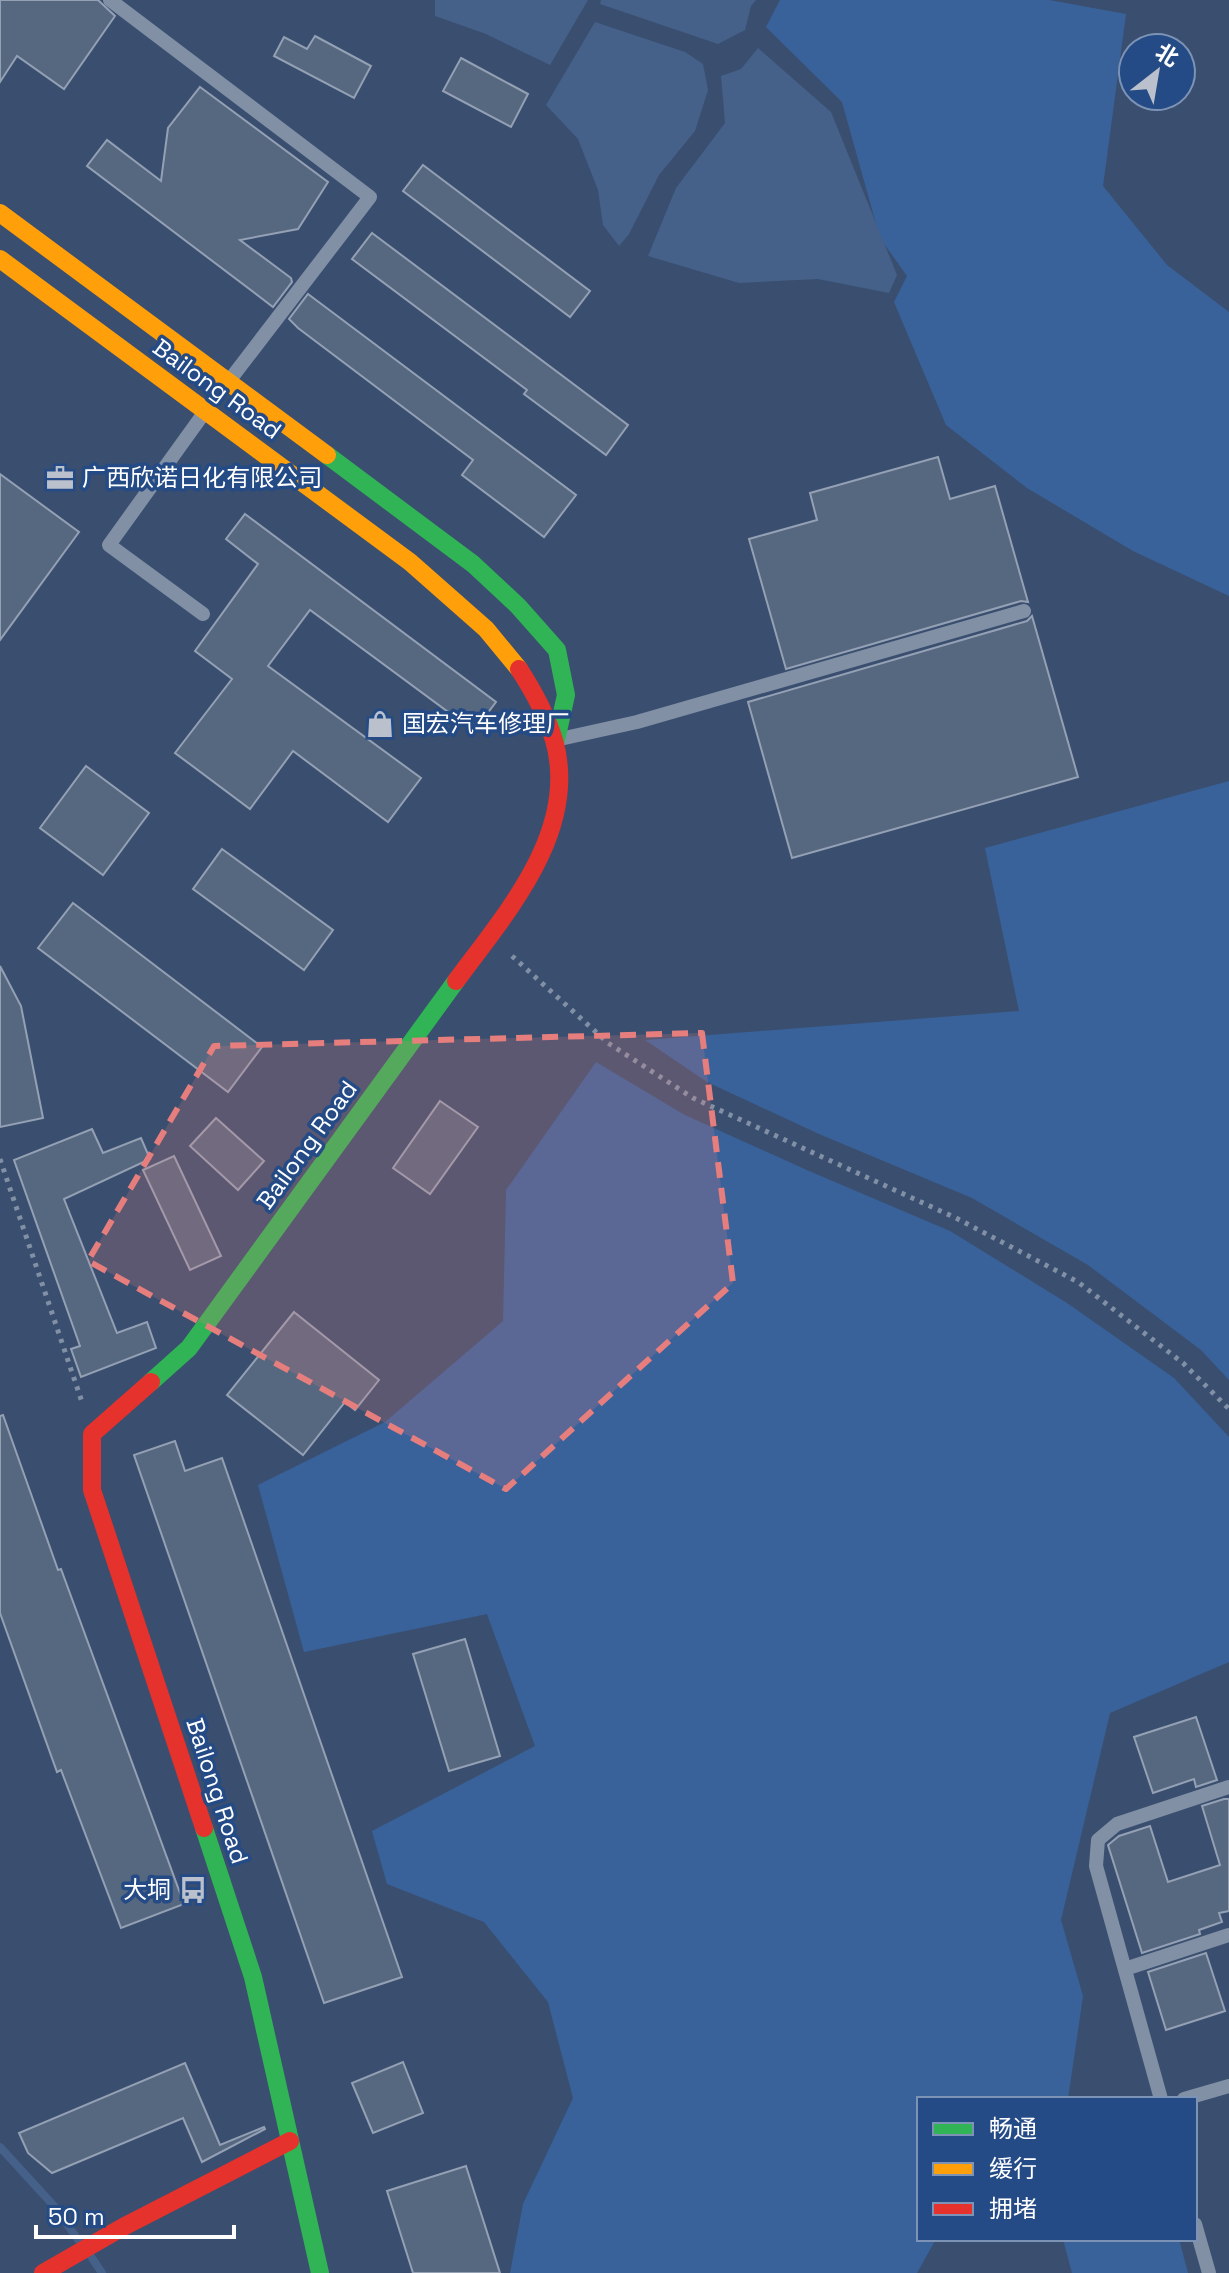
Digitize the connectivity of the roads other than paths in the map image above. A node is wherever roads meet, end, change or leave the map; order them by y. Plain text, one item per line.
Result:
1 (110, 0) edge
2 (0, 213) edge
3 (0, 259) edge
4 (217, 396) junction
5 (1024, 611) dead end
6 (203, 614) dead end
7 (556, 740) junction
8 (1229, 1787) edge
9 (1229, 1935) edge
10 (1125, 1969) junction
11 (1229, 2086) edge
12 (1160, 2097) edge
13 (1191, 2097) edge
14 (290, 2141) junction
15 (1197, 2231) edge
16 (43, 2273) edge
17 (320, 2273) edge
18 (1209, 2273) edge

1 - 4 lane
2 - 4 street
3 - 4 street, Bailong Road
4 - 6 lane
4 - 7 street, Bailong Road
4 - 7 street
5 - 7 lane
7 - 14 street, Bailong Road
8 - 10 lane
9 - 10 lane
10 - 12 lane
11 - 13 lane
14 - 16 street
14 - 17 street, Bailong Road
15 - 18 lane

